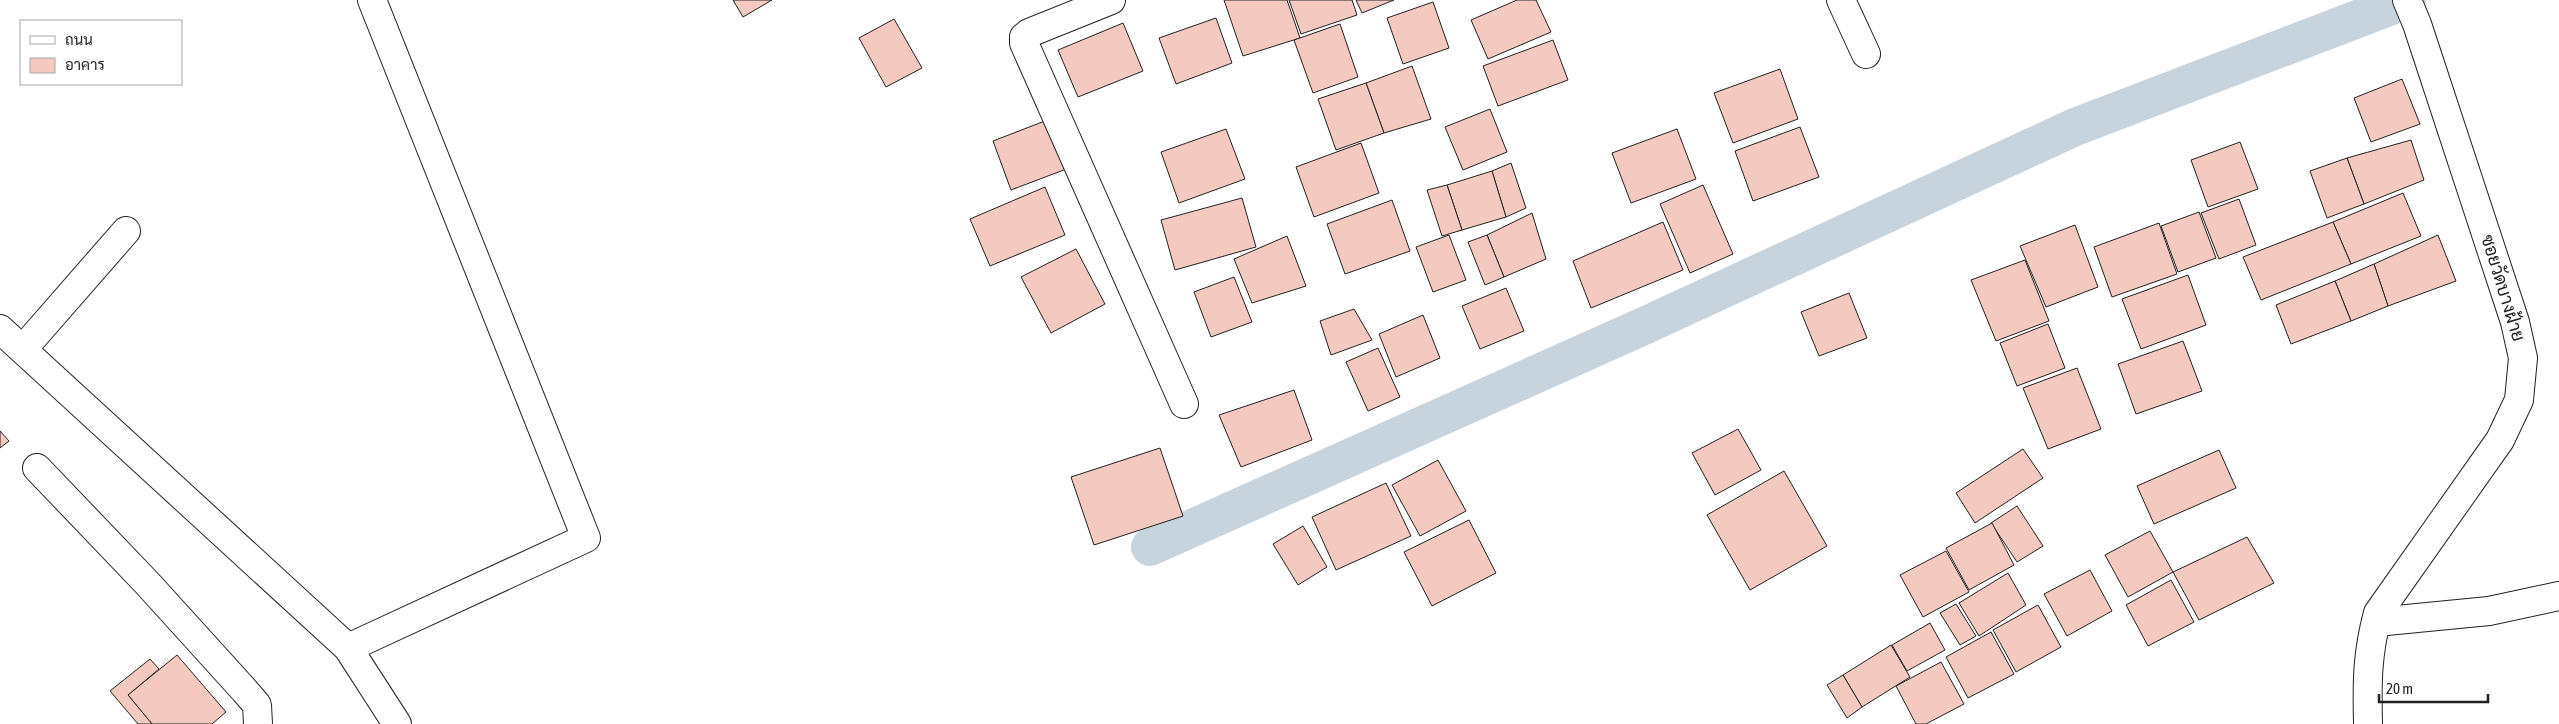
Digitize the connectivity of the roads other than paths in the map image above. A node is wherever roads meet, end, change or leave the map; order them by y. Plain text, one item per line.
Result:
1 (372, 0) edge
2 (1111, 0) edge
3 (1841, 0) edge
4 (2407, 0) edge
5 (1866, 54) dead end
6 (126, 231) dead end
7 (0, 329) edge
8 (22, 349) junction
9 (1184, 404) dead end
10 (37, 468) dead end
11 (2559, 596) edge
12 (2376, 622) junction
13 (348, 648) junction
14 (258, 724) edge
15 (397, 724) edge
16 (2368, 724) edge

1 - 13 street
2 - 9 street
3 - 5 street
4 - 12 street, ซอยวัดบางฝ้าย
6 - 8 street
7 - 8 street
8 - 13 street
10 - 14 street
11 - 12 street
12 - 16 street, ซอยวัดบางฝ้าย
13 - 15 street

